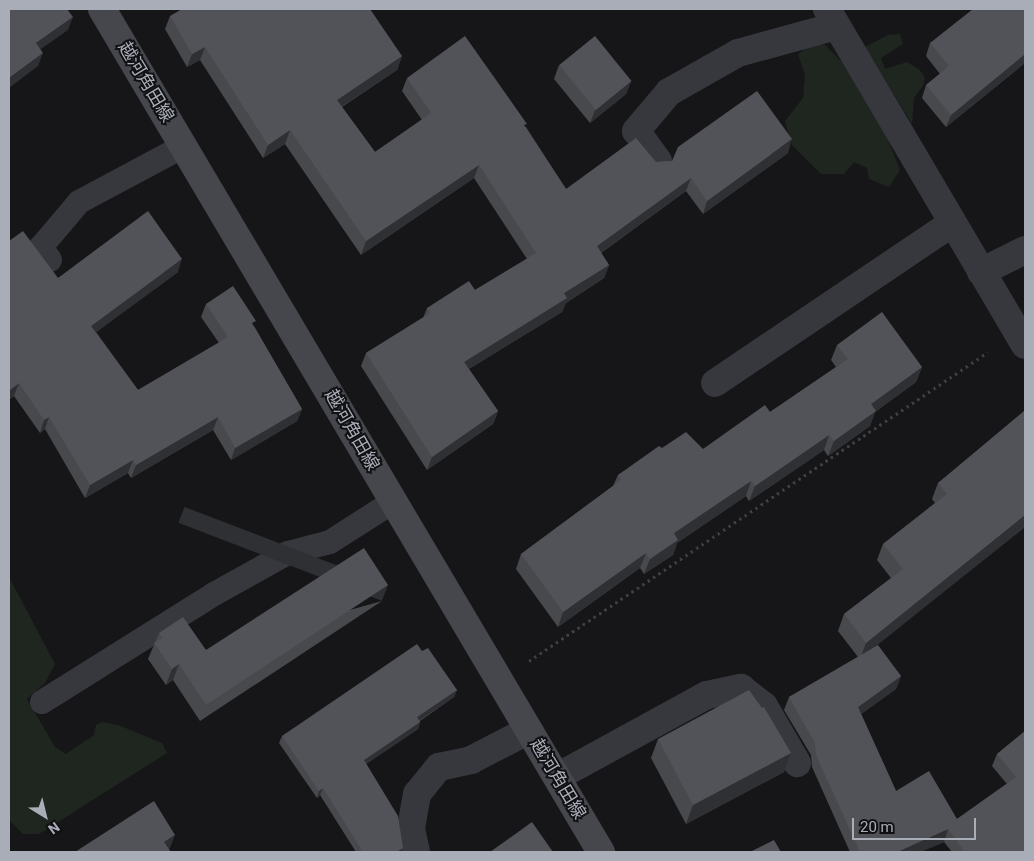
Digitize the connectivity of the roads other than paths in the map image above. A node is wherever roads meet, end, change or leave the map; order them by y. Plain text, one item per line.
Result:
1 (102, 9) edge
2 (832, 17) edge
3 (184, 146) junction
4 (658, 161) edge
5 (952, 223) junction
6 (1025, 250) edge
7 (50, 260) dead end
8 (981, 272) junction
9 (1021, 339) edge
10 (715, 382) dead end
11 (394, 501) junction
12 (42, 702) dead end
13 (529, 730) junction
14 (797, 763) dead end
15 (557, 777) junction
16 (416, 852) edge
17 (601, 852) edge

1 - 3 main road, 越河角田線
2 - 4 street
2 - 5 street
3 - 7 lane
3 - 11 main road, 越河角田線
5 - 8 street
5 - 10 street
6 - 8 street
8 - 9 street
11 - 12 lane
11 - 13 main road, 越河角田線
13 - 15 main road, 越河角田線
13 - 16 street
14 - 15 street
15 - 17 main road, 越河角田線

